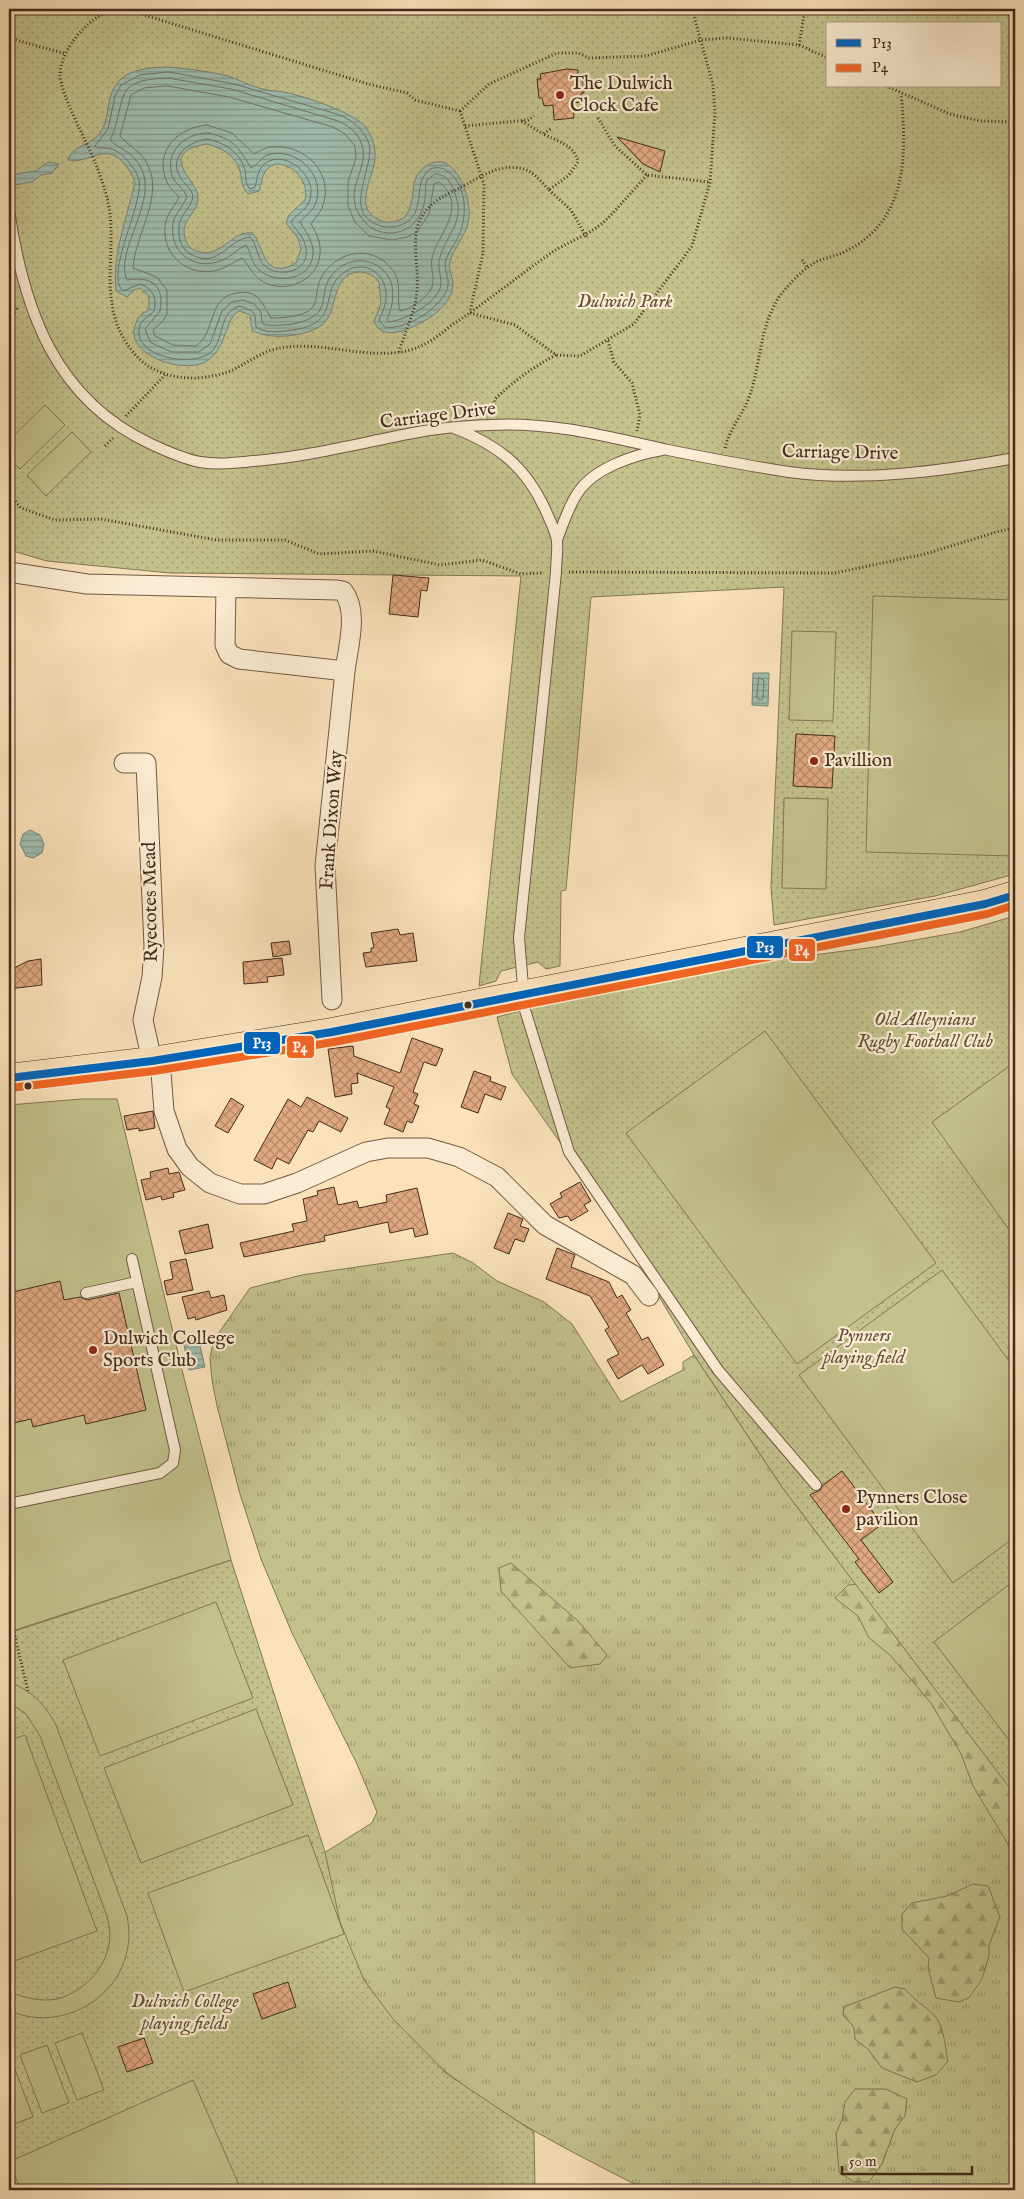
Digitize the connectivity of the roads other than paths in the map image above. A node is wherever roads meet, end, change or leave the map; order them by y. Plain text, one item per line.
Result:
1 (9, 211) edge
2 (454, 428) junction
3 (666, 449) junction
4 (1015, 458) edge
5 (557, 540) junction
6 (9, 572) edge
7 (226, 588) junction
8 (345, 670) junction
9 (124, 763) dead end
10 (1015, 895) edge
11 (522, 994) junction
12 (332, 1000) dead end
13 (156, 1060) junction
14 (9, 1078) edge
15 (132, 1259) dead end
16 (137, 1282) junction
17 (86, 1293) dead end
18 (648, 1296) dead end
19 (816, 1485) dead end
20 (9, 1504) edge

1 - 2 lane, Carriage Drive
2 - 3 lane, Carriage Drive
2 - 5 lane
3 - 4 lane, Carriage Drive
3 - 5 lane
5 - 11 lane
6 - 7 street, Frank Dixon Way
7 - 8 street
7 - 8 street, Frank Dixon Way
8 - 12 street, Frank Dixon Way
9 - 13 street, Ryecotes Mead
10 - 11 highway
11 - 13 highway
11 - 19 lane
13 - 14 highway
13 - 18 street
15 - 16 lane
16 - 17 lane
16 - 20 lane

